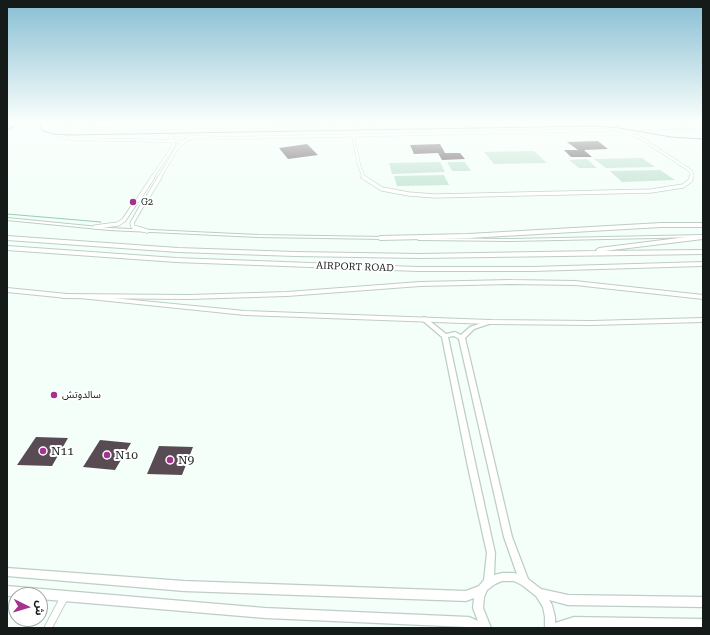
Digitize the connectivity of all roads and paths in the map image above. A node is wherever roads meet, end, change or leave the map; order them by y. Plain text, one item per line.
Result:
1 (170, 151) edge
2 (176, 151) edge
3 (356, 151) edge
4 (660, 151) edge
5 (136, 203) junction
6 (144, 203) junction
7 (7, 219) edge
8 (703, 225) edge
9 (95, 227) junction
10 (149, 231) junction
11 (7, 237) edge
12 (703, 237) edge
13 (380, 238) junction
14 (7, 248) edge
15 (703, 252) edge
16 (517, 256) junction
17 (703, 264) edge
18 (7, 290) edge
19 (63, 296) junction
20 (703, 297) edge
21 (424, 319) junction
22 (703, 320) edge
23 (490, 322) junction
24 (445, 336) junction
25 (462, 338) junction
26 (7, 572) edge
27 (489, 582) junction
28 (525, 582) junction
29 (482, 590) junction
30 (7, 591) edge
31 (540, 594) junction
32 (64, 596) junction
33 (703, 602) edge
34 (703, 624) edge
35 (48, 628) edge
36 (481, 628) edge
37 (486, 628) edge
38 (550, 628) edge
39 (554, 628) edge

1 - 5 street
2 - 6 street
3 - 4 street
5 - 6 street
5 - 9 street
6 - 10 street
7 - 9 main road
8 - 13 highway
9 - 10 main road
10 - 13 main road
11 - 16 highway, AIRPORT ROAD
12 - 13 main road
12 - 16 highway
14 - 17 highway, AIRPORT ROAD
15 - 16 highway, AIRPORT ROAD
18 - 19 main road
19 - 20 highway
19 - 21 main road
21 - 23 main road
21 - 24 street
22 - 23 main road
23 - 25 street
24 - 25 street
24 - 27 street
25 - 28 street
26 - 29 street
27 - 28 street
27 - 29 street
28 - 31 street
29 - 37 street
30 - 32 street
31 - 33 street
31 - 38 street
32 - 35 street
32 - 36 street
34 - 39 street

